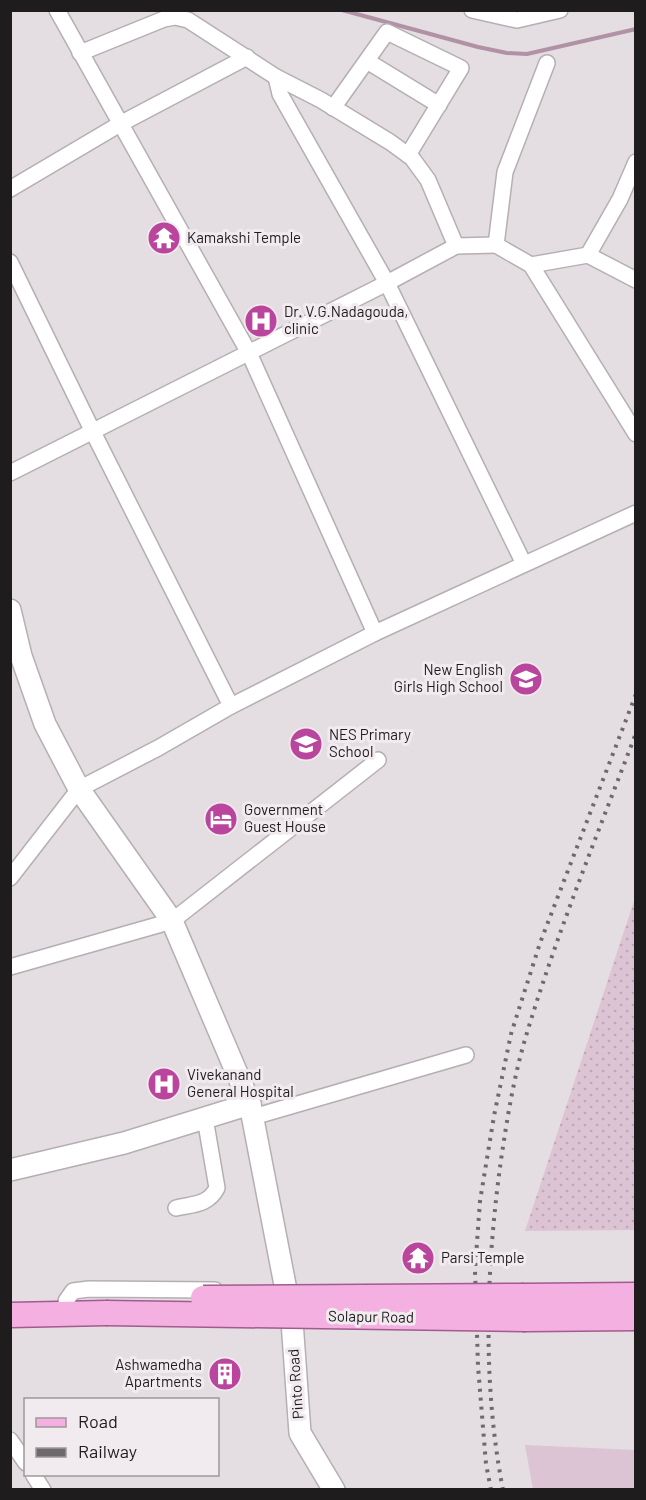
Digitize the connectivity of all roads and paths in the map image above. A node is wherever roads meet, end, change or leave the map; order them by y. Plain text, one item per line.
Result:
1 (57, 10) edge
2 (472, 10) edge
3 (560, 10) edge
4 (80, 53) junction
5 (247, 57) junction
6 (367, 61) junction
7 (547, 63) dead end
8 (276, 77) junction
9 (439, 105) junction
10 (333, 108) junction
11 (120, 124) junction
12 (408, 155) junction
13 (636, 162) edge
14 (10, 189) edge
15 (496, 244) junction
16 (456, 246) junction
17 (588, 255) junction
18 (10, 262) edge
19 (531, 265) junction
20 (636, 280) edge
21 (387, 283) junction
22 (249, 353) junction
23 (93, 432) junction
24 (636, 434) edge
25 (10, 473) edge
26 (636, 513) edge
27 (524, 564) junction
28 (10, 610) edge
29 (375, 633) junction
30 (16, 653) edge
31 (231, 706) junction
32 (378, 760) dead end
33 (79, 789) junction
34 (10, 878) edge
35 (171, 921) junction
36 (10, 967) edge
37 (466, 1055) dead end
38 (251, 1111) junction
39 (205, 1118) junction
40 (10, 1170) edge
41 (176, 1208) dead end
42 (636, 1295) edge
43 (10, 1301) edge
44 (64, 1307) junction
45 (289, 1307) junction
46 (451, 1307) junction
47 (525, 1307) junction
48 (10, 1315) edge
49 (636, 1318) edge
50 (10, 1440) edge
51 (24, 1460) edge
52 (34, 1476) edge
53 (332, 1489) edge
54 (43, 1490) edge

1 - 4 street
2 - 3 street
4 - 5 street
4 - 11 street
5 - 8 street
5 - 11 street
6 - 9 street
6 - 9 street
6 - 10 street
7 - 15 street
8 - 10 street
8 - 21 street
9 - 12 street
10 - 12 street
11 - 14 street
11 - 22 street
12 - 16 street
13 - 17 street
15 - 16 street
15 - 19 street
16 - 21 street
17 - 19 street
17 - 20 street
18 - 23 street
19 - 24 street
21 - 22 street
21 - 27 street
22 - 23 street
22 - 29 street
23 - 25 street
23 - 31 street
26 - 27 street
27 - 29 street
28 - 30 street, Pinto Road
29 - 31 street
30 - 33 street, Pinto Road
31 - 33 street
32 - 35 street
33 - 34 street
33 - 35 street, Pinto Road
35 - 36 street
35 - 38 street, Pinto Road
37 - 38 street
38 - 39 street
38 - 45 street, Pinto Road
39 - 40 street
39 - 41 street
42 - 47 main road, Solapur Road
43 - 44 main road
44 - 45 street
44 - 45 street
44 - 46 main road, Solapur Road, bridge
44 - 48 main road
45 - 46 street
45 - 46 street
45 - 53 street, Pinto Road
46 - 47 main road, Solapur Road, bridge
47 - 49 main road, Solapur Road
50 - 51 street
52 - 54 street

